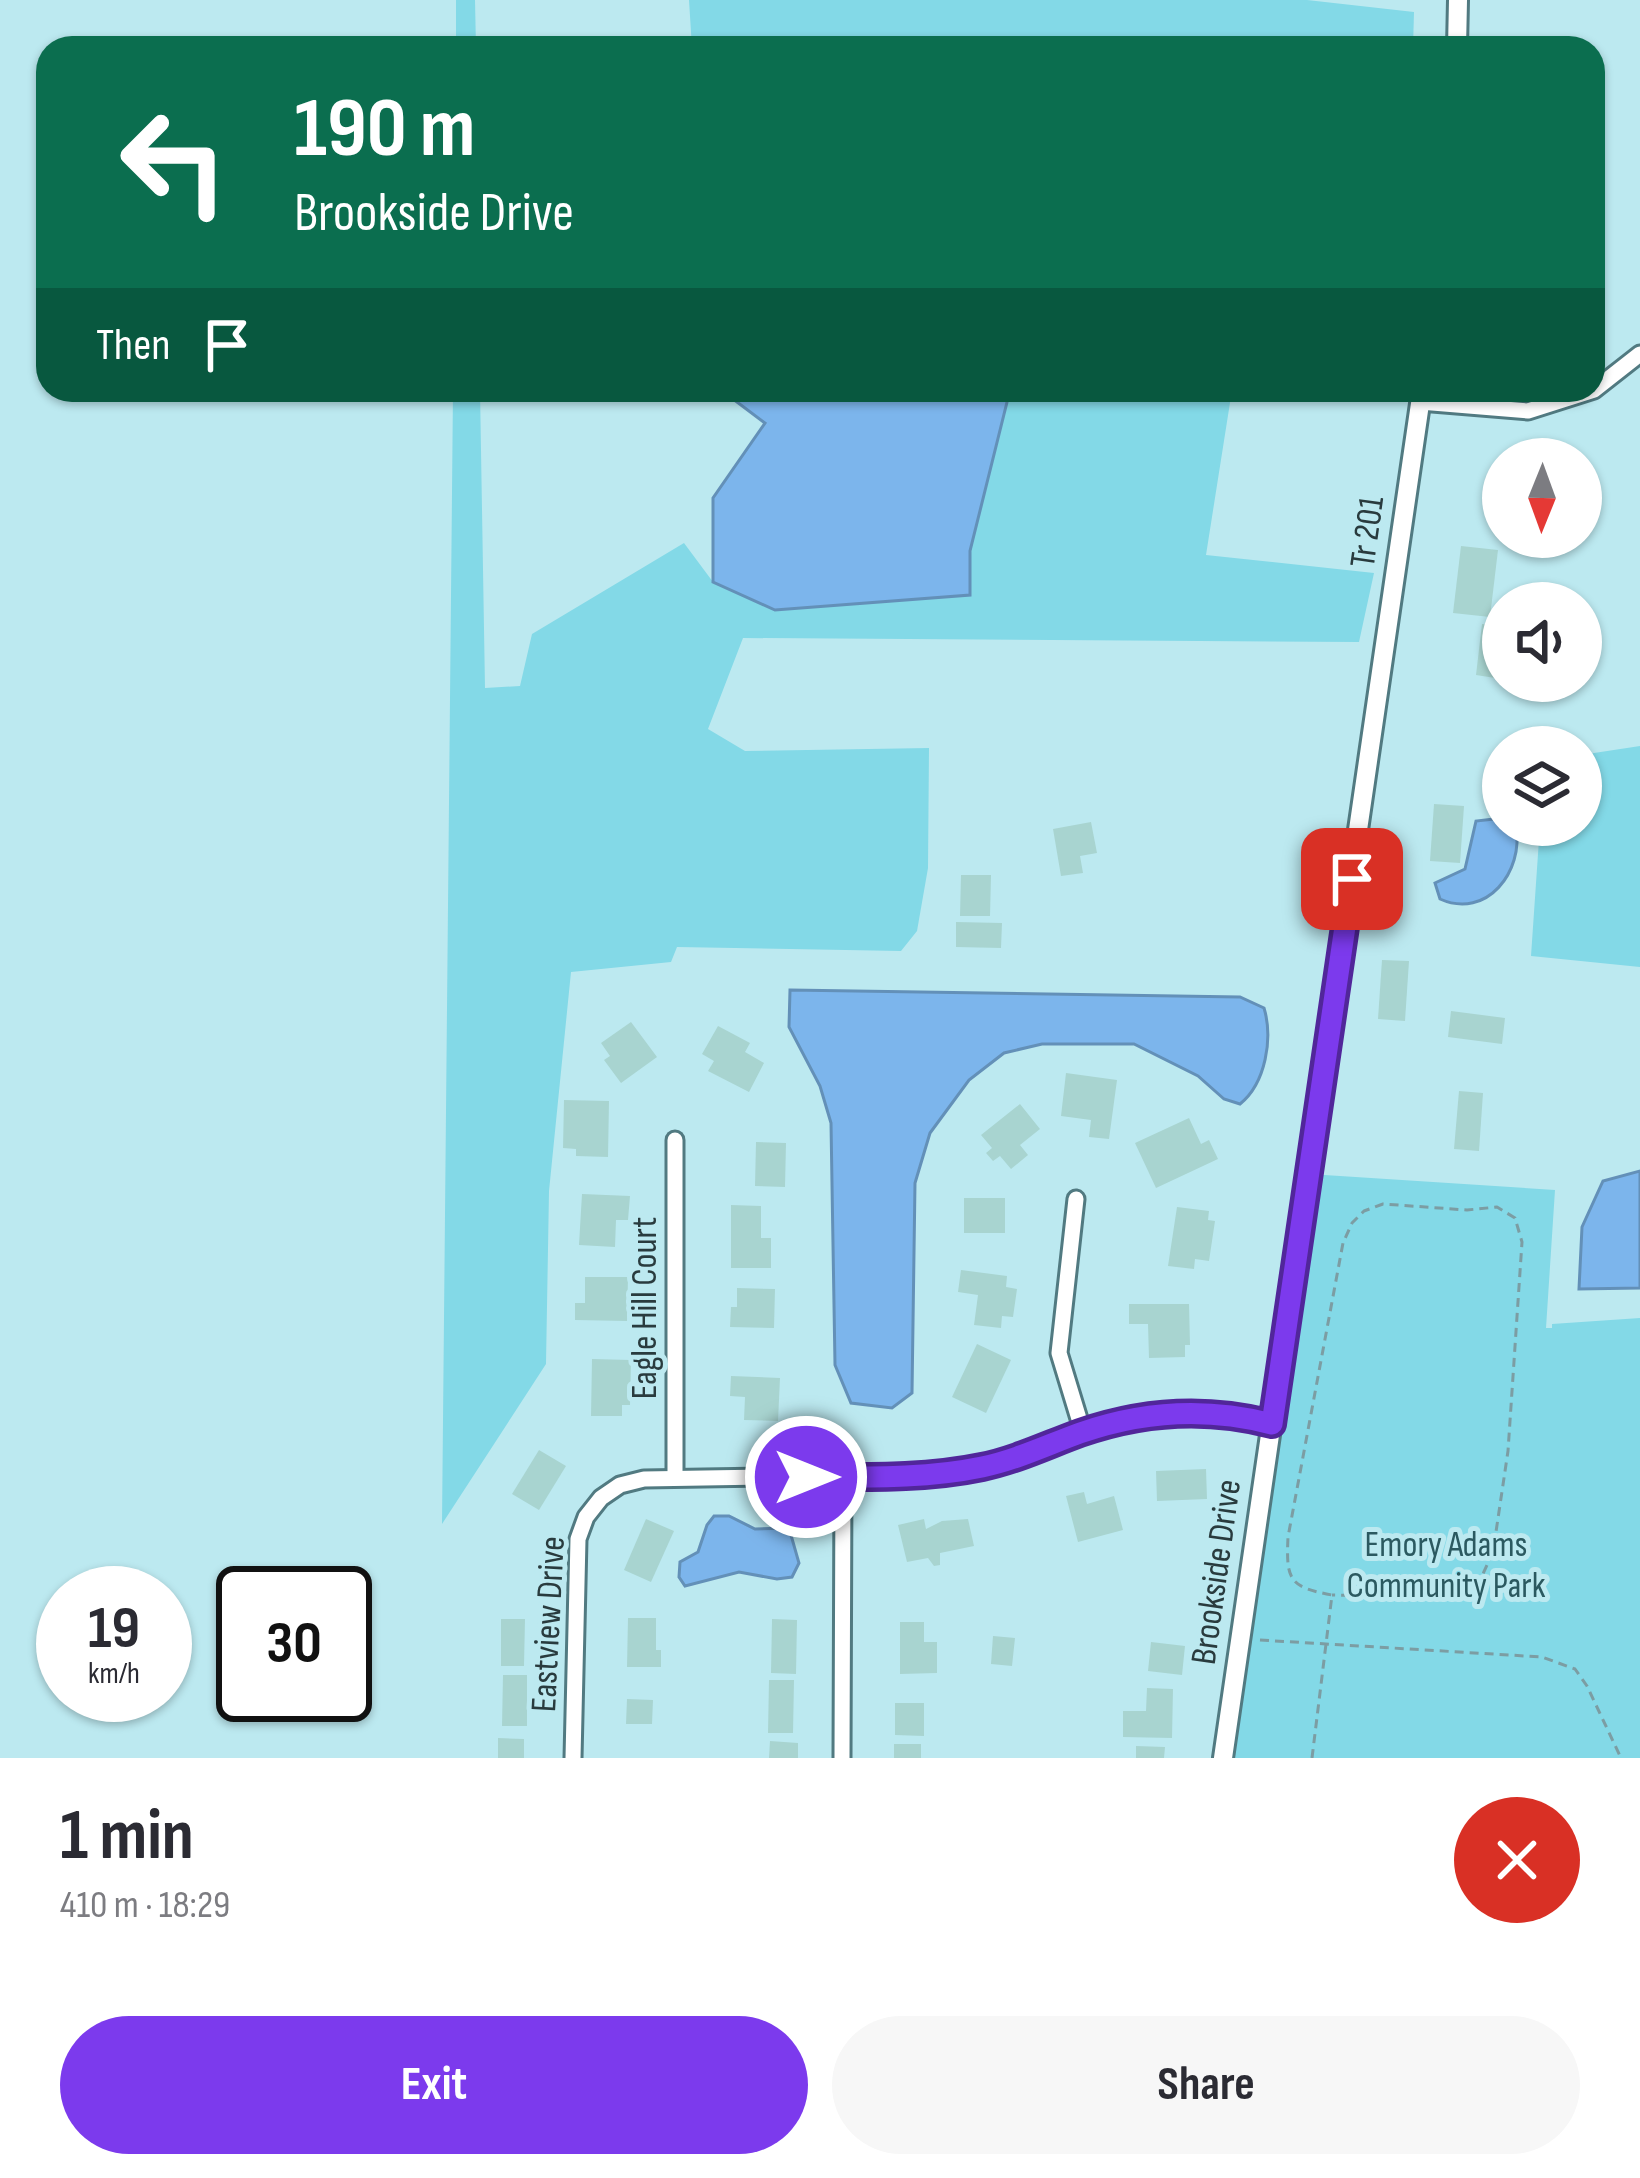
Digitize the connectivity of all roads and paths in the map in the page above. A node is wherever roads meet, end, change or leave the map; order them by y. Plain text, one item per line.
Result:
1 (1458, 0) edge
2 (1457, 36) edge
3 (1640, 354) edge
4 (1605, 381) edge
5 (1420, 402) edge
6 (1464, 402) edge
7 (1556, 402) edge
8 (1380, 682) joint
9 (675, 1140) dead end
10 (1076, 1199) dead end
11 (1272, 1424) junction
12 (1083, 1432) junction
13 (675, 1477) junction
14 (843, 1477) junction
15 (1332, 1595) junction
16 (1240, 1639) junction
17 (1329, 1644) junction
18 (573, 1758) edge
19 (842, 1758) edge
20 (1223, 1758) edge
21 (1312, 1758) edge
22 (1621, 1758) edge

1 - 2 street
3 - 4 street
5 - 8 street, Tr 201
6 - 7 street
8 - 11 street, Brookside Drive
9 - 13 street, Eagle Hill Court
10 - 12 street
11 - 12 street
11 - 16 street, Brookside Drive
12 - 14 street
13 - 14 street
13 - 18 street, Eastview Drive
14 - 19 street
15 - 15 path
15 - 17 path
16 - 17 path
16 - 20 street, Brookside Drive
17 - 21 path
17 - 22 path

